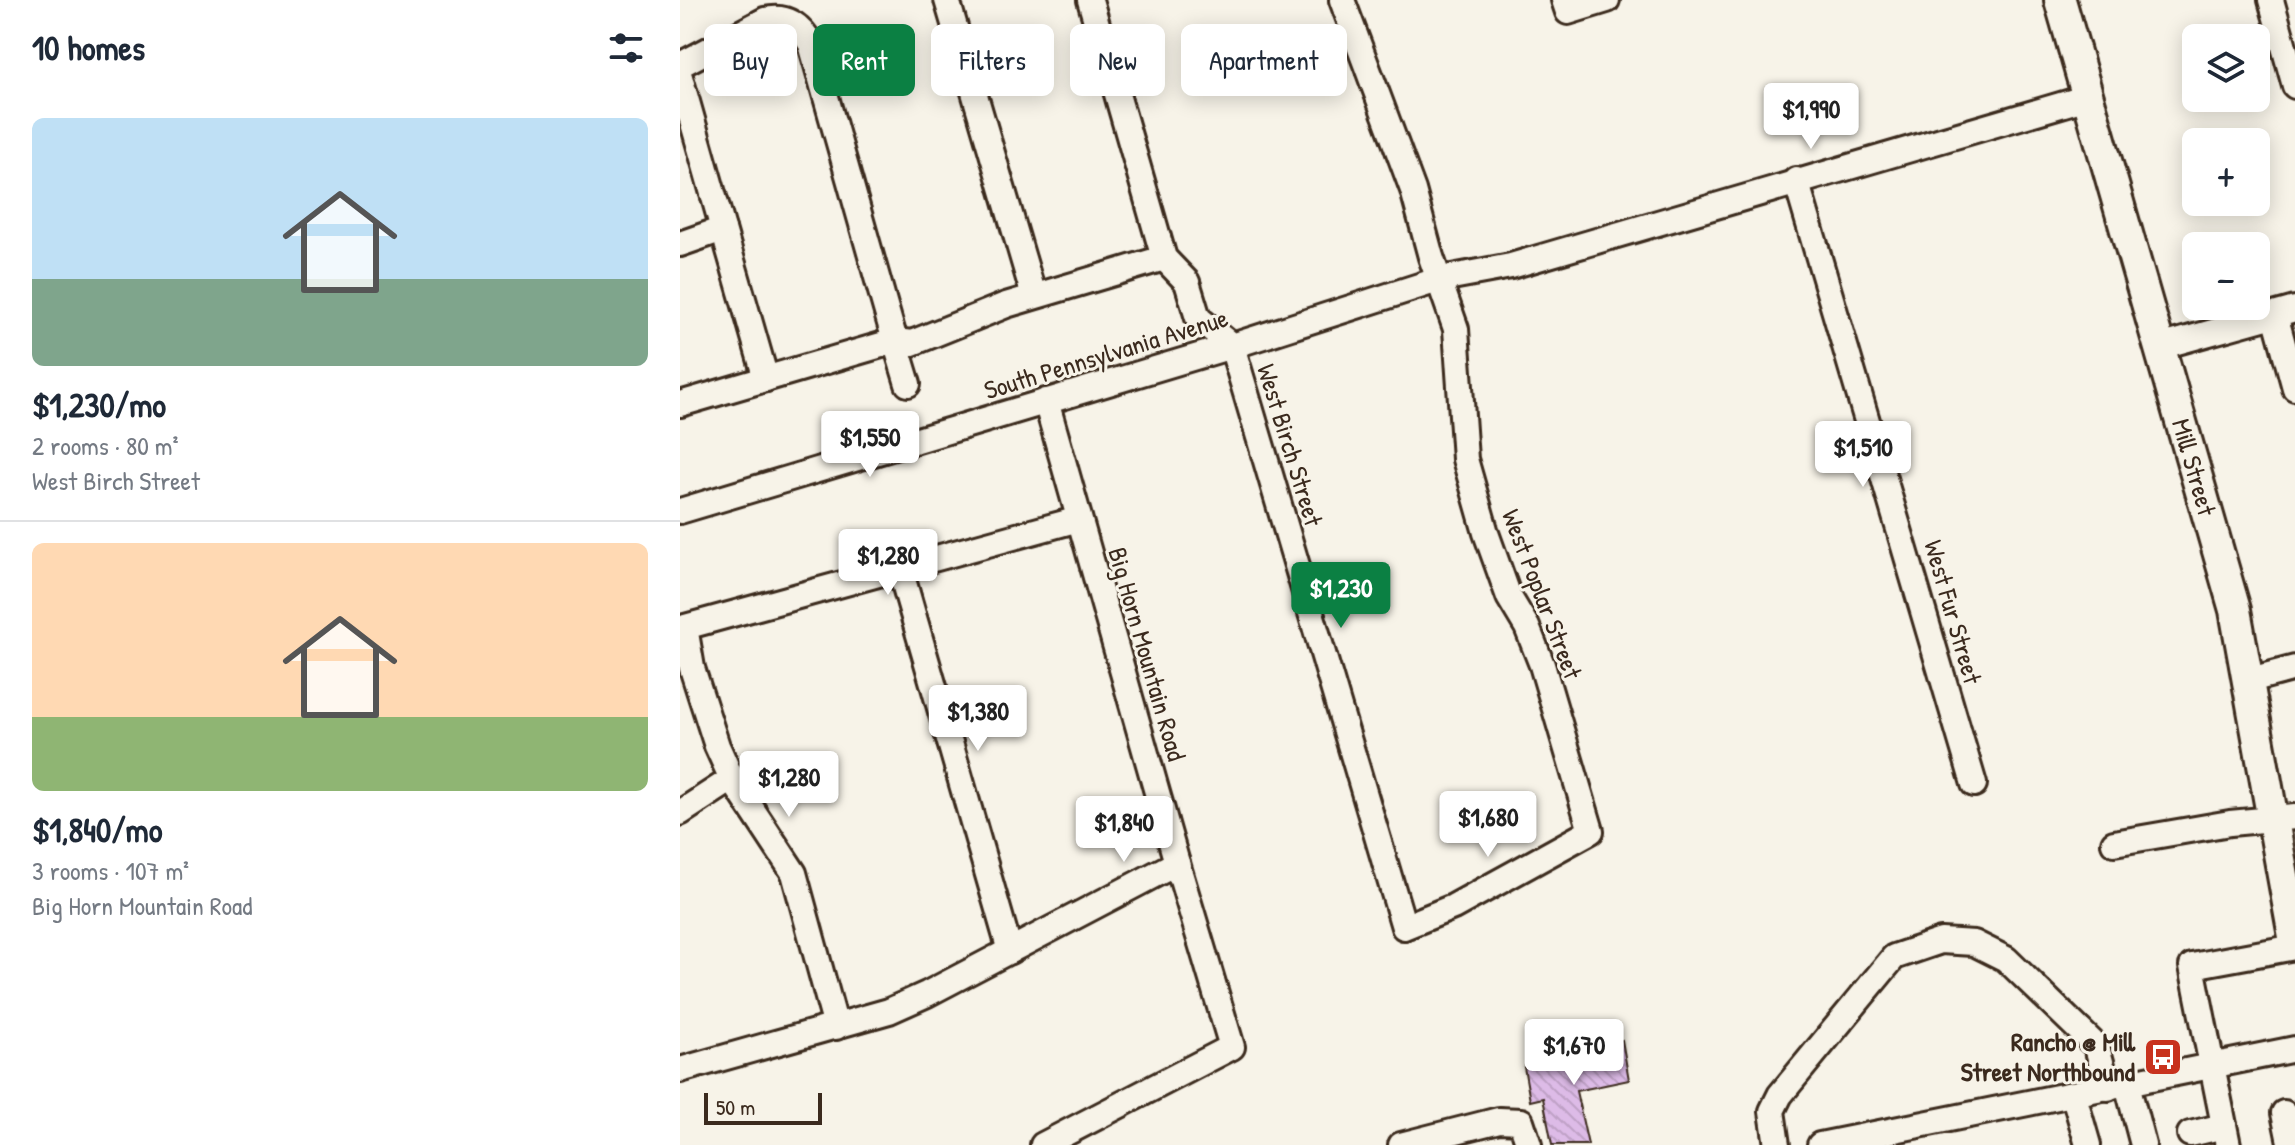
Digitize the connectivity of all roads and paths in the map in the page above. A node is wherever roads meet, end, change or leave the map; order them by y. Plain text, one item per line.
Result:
1 (947, 0) edge
2 (1090, 0) edge
3 (1342, 0) edge
4 (1607, 0) edge
5 (2060, 0) edge
6 (2271, 0) edge
7 (1566, 6) edge
8 (680, 65) edge
9 (680, 77) edge
10 (2295, 86) edge
11 (2088, 97) junction
12 (1796, 180) junction
13 (723, 229) junction
14 (680, 244) edge
15 (1164, 258) junction
16 (1441, 279) junction
17 (1034, 296) junction
18 (2285, 312) edge
19 (895, 341) junction
20 (1232, 346) junction
21 (2159, 347) junction
22 (766, 379) junction
23 (908, 384) dead end
24 (2295, 388) edge
25 (1046, 401) junction
26 (680, 404) edge
27 (680, 511) edge
28 (1079, 519) junction
29 (900, 569) junction
30 (2295, 668) edge
31 (2246, 681) junction
32 (732, 779) junction
33 (1974, 784) dead end
34 (680, 813) edge
35 (2284, 818) edge
36 (2114, 843) dead end
37 (1177, 863) junction
38 (1404, 927) joint
39 (2295, 945) edge
40 (1010, 951) junction
41 (836, 1027) junction
42 (2295, 1049) edge
43 (2210, 1066) junction
44 (680, 1070) edge
45 (2118, 1086) junction
46 (2074, 1096) junction
47 (2284, 1113) dead end
48 (2190, 1134) dead end
49 (2226, 1136) edge
50 (2287, 1143) edge
51 (1043, 1145) edge
52 (1401, 1145) edge
53 (1529, 1145) edge
54 (1777, 1145) edge
55 (1820, 1145) edge
56 (2088, 1145) edge
57 (2143, 1145) edge

1 - 17 street
2 - 15 street
3 - 16 street, West Poplar Street
4 - 7 street
5 - 11 main road, Mill Street
6 - 10 street
8 - 19 street
9 - 13 street
11 - 12 street, South Pennsylvania Avenue
11 - 21 main road, Mill Street
12 - 16 street, South Pennsylvania Avenue
12 - 33 street, West Fur Street
13 - 14 street
13 - 22 street
15 - 17 street
15 - 20 street
16 - 20 street, South Pennsylvania Avenue
16 - 38 street, West Poplar Street
17 - 19 street
18 - 21 street
18 - 24 street
19 - 22 street
19 - 23 street
20 - 25 street, South Pennsylvania Avenue
20 - 38 street, West Birch Street
21 - 31 main road, Mill Street
22 - 26 street
25 - 27 street, South Pennsylvania Avenue
25 - 28 street, Big Horn Mountain Road
28 - 29 street
28 - 37 street, Big Horn Mountain Road
29 - 32 street
29 - 40 street
30 - 31 street
31 - 35 main road, Mill Street
32 - 34 street
32 - 41 street
35 - 36 street
35 - 39 main road, Mill Street
37 - 40 street
37 - 51 street, Big Horn Mountain Road
39 - 43 street
40 - 41 street
41 - 44 street
42 - 43 street
43 - 45 street
43 - 49 street
45 - 46 street
45 - 54 street
45 - 57 street
46 - 55 street
46 - 56 street
47 - 50 street
48 - 49 street
52 - 53 street

